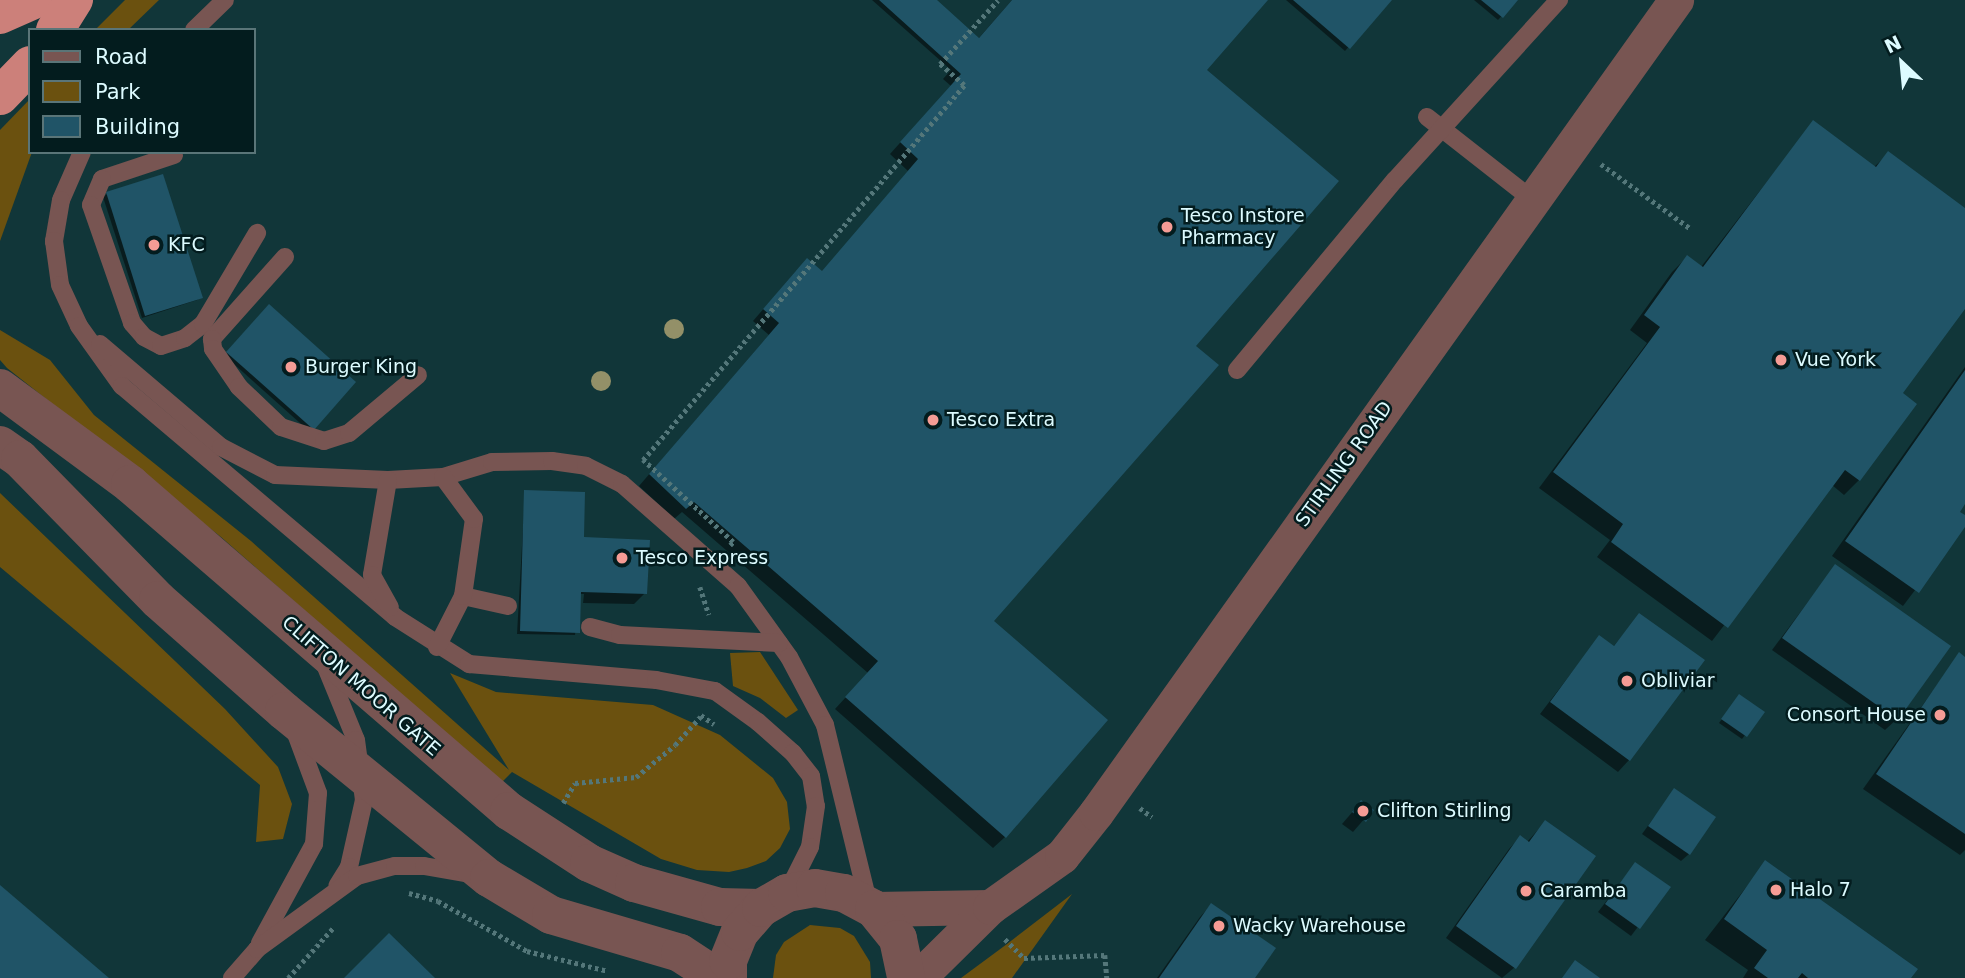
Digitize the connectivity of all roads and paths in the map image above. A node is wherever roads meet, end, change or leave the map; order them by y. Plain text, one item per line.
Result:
1 (33, 0) edge
2 (74, 0) edge
3 (225, 0) edge
4 (998, 0) edge
5 (1559, 0) edge
6 (1676, 0) edge
7 (0, 15) edge
8 (56, 28) edge
9 (196, 28) edge
10 (28, 67) edge
11 (0, 96) edge
12 (1427, 117) dead end
13 (1442, 129) junction
14 (1574, 143) junction
15 (81, 154) edge
16 (174, 155) dead end
17 (1534, 200) junction
18 (1691, 229) dead end
19 (257, 233) dead end
20 (285, 257) dead end
21 (79, 326) junction
22 (1237, 370) dead end
23 (418, 375) dead end
24 (0, 388) edge
25 (0, 444) edge
26 (443, 477) junction
27 (388, 480) junction
28 (733, 542) dead end
29 (463, 596) junction
30 (508, 607) dead end
31 (396, 617) junction
32 (590, 627) dead end
33 (779, 643) junction
34 (437, 647) junction
35 (318, 649) junction
36 (715, 691) junction
37 (284, 711) junction
38 (700, 717) junction
39 (723, 729) dead end
40 (361, 772) junction
41 (557, 813) dead end
42 (489, 878) junction
43 (335, 889) junction
44 (774, 901) junction
45 (872, 907) junction
46 (990, 907) junction
47 (344, 916) dead end
48 (257, 949) junction
49 (232, 978) edge
50 (288, 978) edge
51 (719, 978) edge
52 (728, 978) edge
53 (906, 978) edge
54 (918, 978) edge
55 (1107, 978) edge

1 - 7 highway
2 - 8 highway
3 - 9 lane
4 - 28 path
5 - 13 lane
6 - 14 street, STIRLING ROAD
10 - 11 highway
12 - 13 lane
13 - 17 lane
13 - 22 lane
14 - 17 street, STIRLING ROAD
14 - 18 path
15 - 21 lane
16 - 19 lane
17 - 46 street, STIRLING ROAD
20 - 23 lane
21 - 27 lane
21 - 31 lane
24 - 35 street, CLIFTON MOOR GATE
25 - 37 street
26 - 27 lane
26 - 29 lane
26 - 33 lane
27 - 31 lane
29 - 30 lane
29 - 34 lane
31 - 34 lane
32 - 33 lane
33 - 45 lane
34 - 36 lane
35 - 40 lane
35 - 44 street, CLIFTON MOOR GATE
36 - 38 path
36 - 44 lane
37 - 40 street
37 - 48 lane
38 - 39 path
38 - 41 path
40 - 42 street
40 - 43 lane
42 - 43 lane
42 - 51 street
43 - 48 lane
44 - 45 street, CLIFTON MOOR GATE
44 - 52 street
45 - 46 street
45 - 53 street
46 - 54 street, STIRLING ROAD
46 - 55 path
47 - 50 path
48 - 49 lane

